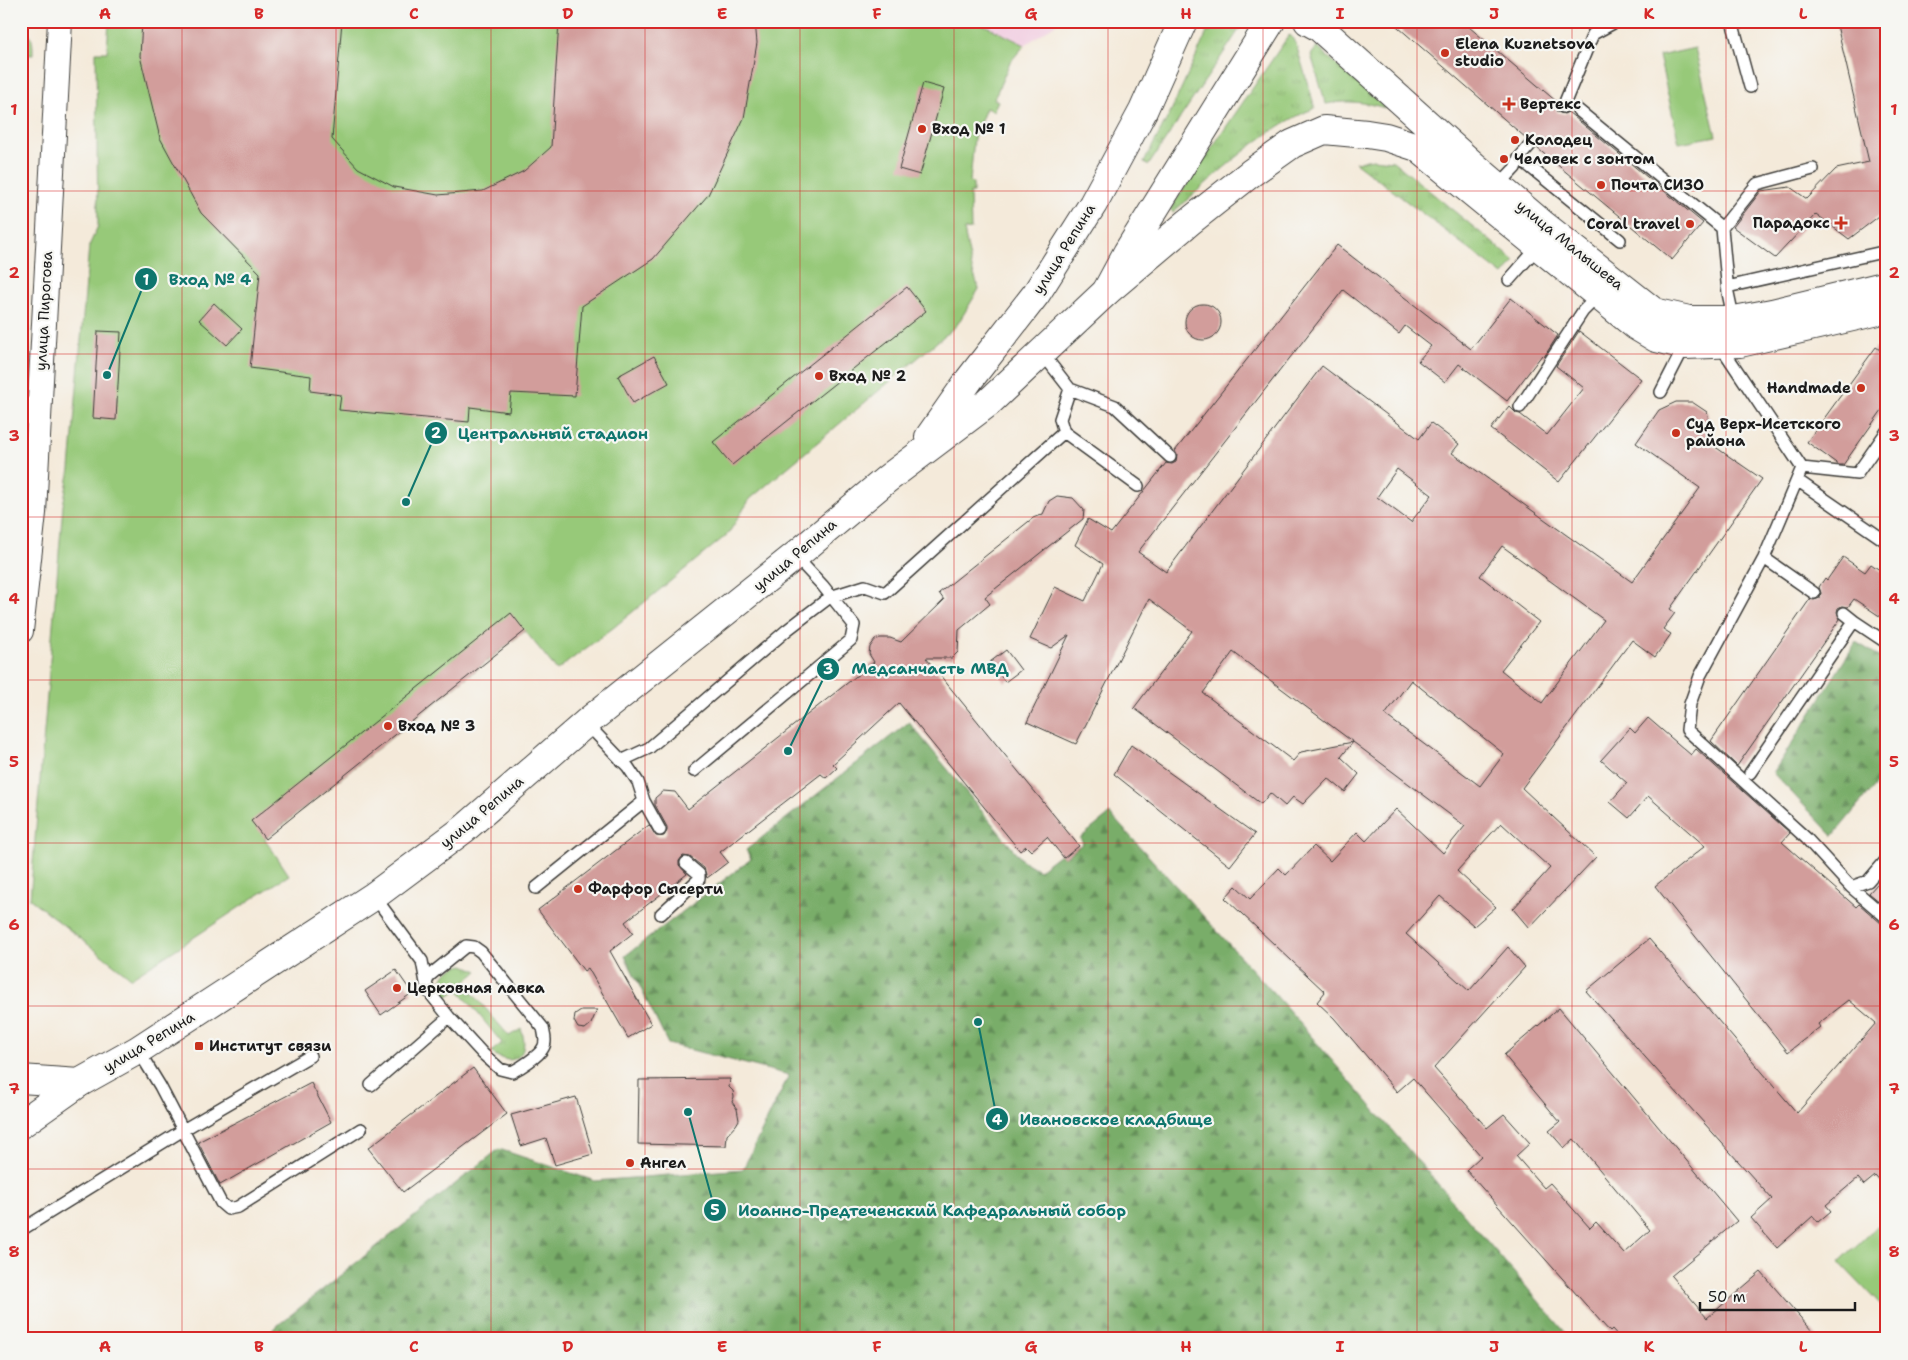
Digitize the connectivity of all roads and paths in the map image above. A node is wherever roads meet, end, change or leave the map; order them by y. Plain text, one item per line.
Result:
1 (60, 21) edge
2 (1183, 21) edge
3 (1271, 21) edge
4 (1308, 21) edge
5 (1617, 21) edge
6 (1732, 21) edge
7 (1750, 87) dead end
8 (1563, 107) dead end
9 (1578, 110) dead end
10 (1532, 144) dead end
11 (1519, 158) junction
12 (1813, 169) dead end
13 (1498, 186) junction
14 (1468, 188) joint
15 (1722, 228) junction
16 (1620, 240) dead end
17 (1538, 247) junction
18 (1887, 250) edge
19 (1509, 280) dead end
20 (1887, 285) edge
21 (1605, 287) junction
22 (1727, 287) junction
23 (1106, 292) junction
24 (1887, 309) edge
25 (1693, 332) junction
26 (1731, 336) junction
27 (1041, 351) junction
28 (1070, 390) junction
29 (1661, 392) dead end
30 (1520, 407) dead end
31 (1887, 431) edge
32 (1064, 432) junction
33 (1170, 457) dead end
34 (914, 459) junction
35 (1802, 468) junction
36 (1797, 480) junction
37 (1138, 486) dead end
38 (27, 513) edge
39 (1887, 542) edge
40 (795, 556) junction
41 (1764, 558) junction
42 (1814, 593) dead end
43 (830, 597) junction
44 (1844, 613) dead end
45 (1854, 621) junction
46 (21, 631) edge
47 (1887, 643) edge
48 (586, 723) junction
49 (621, 761) junction
50 (694, 771) dead end
51 (1750, 773) dead end
52 (644, 801) junction
53 (660, 830) dead end
54 (1887, 859) edge
55 (686, 863) dead end
56 (1852, 887) junction
57 (536, 888) dead end
58 (374, 896) junction
59 (661, 914) dead end
60 (1887, 918) edge
61 (426, 984) junction
62 (449, 1017) junction
63 (138, 1050) junction
64 (310, 1056) dead end
65 (21, 1079) edge
66 (79, 1083) junction
67 (371, 1085) dead end
68 (21, 1124) edge
69 (361, 1129) dead end
70 (183, 1130) junction
71 (21, 1230) edge

1 - 38 street, улица Пирогова
2 - 34 main road, улица Репина
3 - 23 main road, улица Репина
4 - 13 main road, улица Малышева
5 - 8 lane
6 - 7 lane
9 - 15 lane
10 - 11 lane
11 - 13 lane
11 - 16 lane
12 - 15 lane
13 - 21 main road, улица Малышева
14 - 17 main road, улица Малышева
14 - 23 main road, улица Репина
15 - 22 lane
17 - 19 lane
17 - 21 main road, улица Малышева
18 - 22 lane
20 - 26 main road, улица Малышева
21 - 25 main road, улица Малышева
21 - 30 lane
22 - 26 lane
23 - 27 main road, улица Репина
24 - 26 main road, улица Малышева
25 - 26 main road, улица Малышева
25 - 29 lane
26 - 35 lane
27 - 28 lane
27 - 34 main road, улица Репина
28 - 32 lane
28 - 33 lane
31 - 35 lane
32 - 37 lane
32 - 43 lane
34 - 40 main road, улица Репина
35 - 36 lane
36 - 39 lane
36 - 41 lane
38 - 46 street, улица Пирогова
40 - 43 lane
40 - 48 main road, улица Репина
41 - 42 lane
41 - 56 lane
43 - 49 lane
43 - 50 lane
44 - 45 lane
45 - 47 lane
45 - 51 lane
48 - 49 lane
48 - 58 main road, улица Репина
49 - 52 lane
52 - 53 lane
52 - 57 lane
54 - 56 lane
55 - 59 lane
56 - 60 lane
58 - 61 lane
58 - 63 main road, улица Репина
61 - 62 lane
61 - 62 lane
62 - 67 lane
63 - 66 main road, улица Репина
63 - 70 lane
64 - 70 lane
65 - 66 main road
66 - 68 main road, улица Репина
69 - 70 lane
70 - 71 lane

